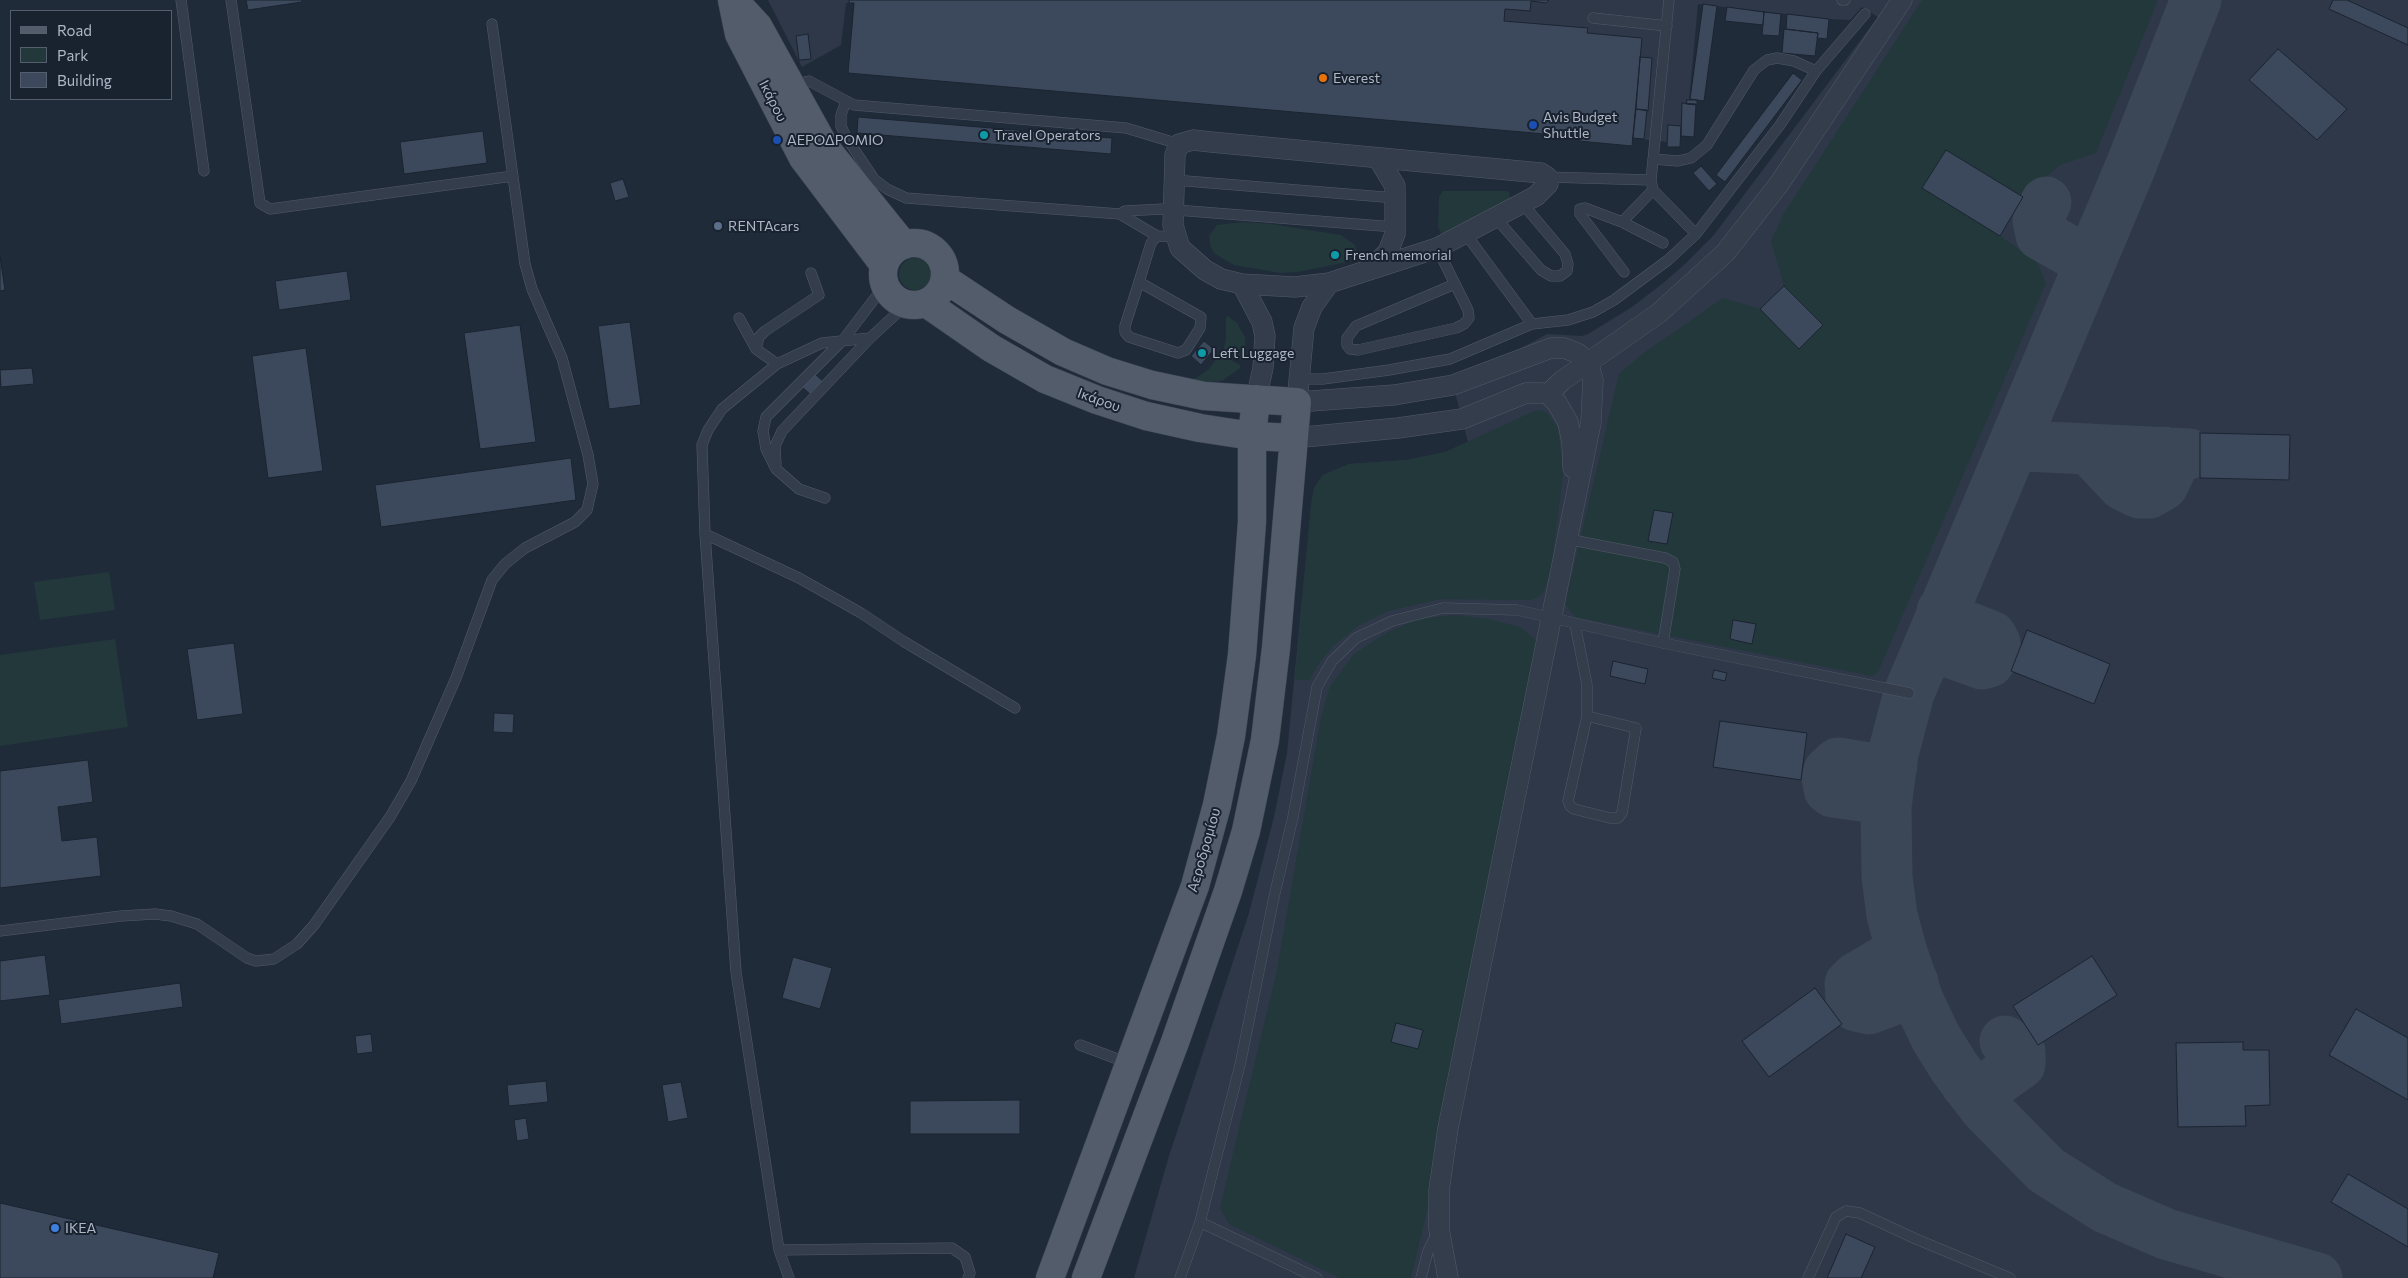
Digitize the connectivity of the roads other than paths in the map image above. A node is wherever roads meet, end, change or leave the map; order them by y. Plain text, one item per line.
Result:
1 (181, 0) edge
2 (231, 0) edge
3 (733, 0) edge
4 (1669, 0) edge
5 (1902, 0) edge
6 (1865, 14) dead end
7 (1593, 18) dead end
8 (492, 24) dead end
9 (1667, 26) junction
10 (1816, 71) junction
11 (791, 85) junction
12 (846, 101) junction
13 (1179, 144) junction
14 (1378, 158) junction
15 (1653, 159) junction
16 (204, 171) dead end
17 (513, 176) junction
18 (1547, 177) junction
19 (1174, 180) junction
20 (1652, 185) junction
21 (1396, 198) junction
22 (1522, 203) junction
23 (1173, 210) junction
24 (1120, 214) junction
25 (1495, 217) junction
26 (1622, 222) junction
27 (1395, 227) junction
28 (1465, 233) junction
29 (1696, 234) junction
30 (1166, 236) junction
31 (1663, 243) dead end
32 (904, 245) junction
33 (1437, 248) junction
34 (1372, 268) junction
35 (1624, 272) dead end
36 (811, 273) dead end
37 (885, 275) junction
38 (945, 279) junction
39 (1139, 282) junction
40 (1328, 283) junction
41 (1242, 284) junction
42 (1455, 284) junction
43 (916, 303) junction
44 (739, 318) dead end
45 (1532, 324) junction
46 (870, 338) junction
47 (844, 340) junction
48 (756, 349) junction
49 (1588, 362) junction
50 (777, 364) junction
51 (1298, 390) junction
52 (1548, 394) junction
53 (1394, 395) junction
54 (1256, 399) junction
55 (1398, 428) junction
56 (1252, 436) junction
57 (1294, 438) junction
58 (776, 469) junction
59 (826, 498) dead end
60 (1573, 503) junction
61 (705, 534) junction
62 (1567, 539) junction
63 (1550, 619) junction
64 (1575, 624) junction
65 (1663, 644) junction
66 (1910, 692) dead end
67 (1015, 708) dead end
68 (1587, 716) junction
69 (0, 931) edge
70 (1080, 1046) dead end
71 (1131, 1064) junction
72 (1200, 1222) junction
73 (1439, 1230) junction
74 (778, 1250) junction
75 (789, 1278) edge
76 (968, 1278) edge
77 (1050, 1278) edge
78 (1086, 1278) edge
79 (1180, 1278) edge
80 (1317, 1278) edge
81 (1421, 1278) edge
82 (1448, 1278) edge
83 (1808, 1278) edge
84 (2010, 1278) edge

1 - 16 lane
2 - 17 lane
3 - 11 main road, Ικάρου
3 - 37 main road, Ικάρου
4 - 9 lane
5 - 49 street
6 - 10 lane
7 - 9 lane
8 - 17 lane
9 - 15 lane
10 - 15 lane
10 - 29 lane
11 - 12 lane
11 - 32 main road, Ικάρου
12 - 13 lane
12 - 24 lane
13 - 14 street
13 - 19 street
14 - 18 street
14 - 21 street
15 - 20 lane
17 - 69 lane
18 - 20 lane
18 - 22 street
19 - 21 lane
19 - 23 street
20 - 26 lane
20 - 29 lane
21 - 27 street
22 - 25 street
22 - 25 lane
23 - 24 lane
23 - 27 lane
23 - 30 street
24 - 30 lane
25 - 28 street
26 - 31 lane
26 - 35 lane
27 - 34 street
28 - 33 street
28 - 45 lane
29 - 45 lane
30 - 39 lane
30 - 41 street
32 - 37 main road
32 - 38 main road
33 - 34 street
33 - 42 lane
34 - 40 street
36 - 48 lane
37 - 43 main road
37 - 47 lane
38 - 43 main road
38 - 54 main road
39 - 39 lane
40 - 41 street
40 - 51 street
41 - 54 street
42 - 42 lane
43 - 46 lane
43 - 56 main road, Ικάρου
44 - 48 lane
45 - 51 lane
46 - 47 lane
46 - 58 lane
47 - 50 lane
47 - 58 lane
48 - 50 lane
49 - 52 street
49 - 53 street
49 - 60 street
50 - 61 lane
51 - 53 street
51 - 54 main road
51 - 57 main road
52 - 55 street
52 - 60 street
53 - 55 street
54 - 56 main road, Αεροδρομίου
55 - 57 street
56 - 57 main road, Ικάρου
56 - 71 main road, Αεροδρομίου
57 - 78 main road
58 - 59 lane
60 - 62 street
61 - 67 lane
61 - 74 lane
62 - 63 street
62 - 65 lane
63 - 64 lane
63 - 72 lane
63 - 73 street
64 - 65 lane
64 - 68 lane
65 - 66 lane
68 - 68 lane
70 - 71 lane
71 - 77 main road, Αεροδρομίου
72 - 79 lane
72 - 80 lane
73 - 81 lane
73 - 82 street
74 - 75 lane
74 - 76 lane
83 - 84 lane

